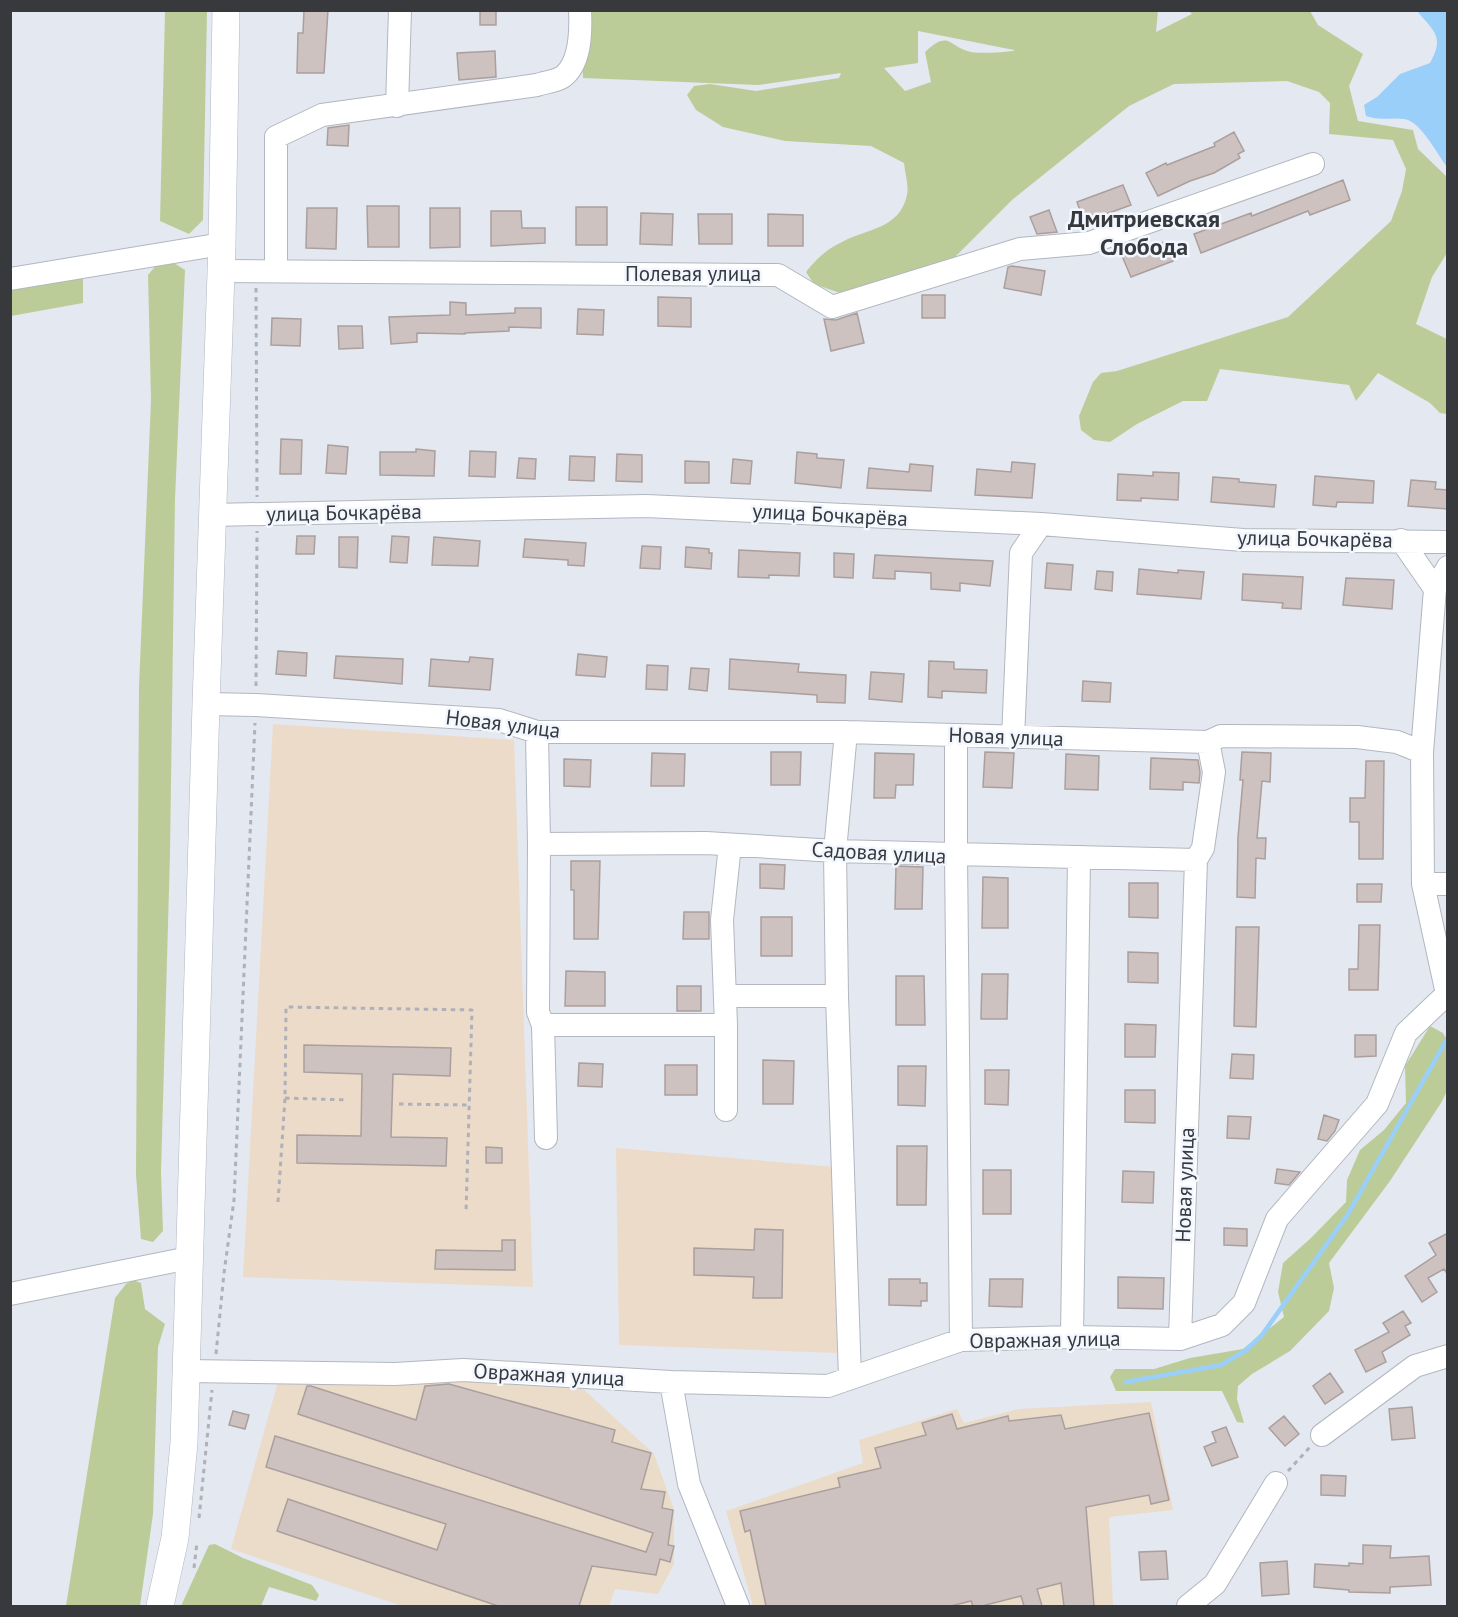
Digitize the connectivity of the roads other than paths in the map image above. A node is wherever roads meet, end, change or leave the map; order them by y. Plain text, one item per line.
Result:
1 (226, 10) edge
2 (400, 10) edge
3 (580, 10) edge
4 (396, 106) junction
5 (1313, 165) dead end
6 (222, 244) junction
7 (221, 271) junction
8 (267, 271) junction
9 (10, 279) edge
10 (212, 515) junction
11 (1041, 524) junction
12 (1401, 540) junction
13 (1448, 542) edge
14 (1448, 567) edge
15 (1435, 589) junction
16 (206, 704) junction
17 (537, 732) junction
18 (846, 732) junction
19 (956, 736) junction
20 (1013, 738) junction
21 (1208, 742) junction
22 (1422, 752) junction
23 (539, 844) junction
24 (730, 845) junction
25 (836, 851) junction
26 (956, 854) junction
27 (1078, 857) junction
28 (1196, 860) junction
29 (1424, 884) junction
30 (1448, 884) edge
31 (725, 996) junction
32 (837, 996) junction
33 (543, 1025) junction
34 (726, 1025) junction
35 (726, 1110) dead end
36 (546, 1138) dead end
37 (189, 1258) junction
38 (10, 1294) edge
39 (1072, 1337) junction
40 (1180, 1339) junction
41 (961, 1340) junction
42 (1448, 1356) edge
43 (186, 1371) junction
44 (850, 1378) junction
45 (671, 1382) junction
46 (1322, 1435) road end
47 (1276, 1483) road end
48 (160, 1606) edge
49 (738, 1606) edge
50 (1188, 1606) edge

1 - 6 main road
2 - 4 street
3 - 4 street
4 - 8 street
5 - 8 street, Полевая улица
6 - 7 main road
6 - 9 street
7 - 8 street, Полевая улица
7 - 10 main road
10 - 11 street, улица Бочкарёва
10 - 16 main road
11 - 12 street, улица Бочкарёва
11 - 20 street
12 - 13 street, улица Бочкарёва
12 - 15 street
14 - 15 street
15 - 22 street
16 - 17 street, Новая улица
16 - 37 main road
17 - 18 street, Новая улица
17 - 23 street
18 - 19 street, Новая улица
18 - 25 street
19 - 20 street, Новая улица
19 - 26 street
20 - 21 street, Новая улица
21 - 22 street
21 - 28 street, Новая улица
22 - 29 street
23 - 24 street, Садовая улица
23 - 33 street
24 - 25 street, Садовая улица
24 - 31 street
25 - 26 street, Садовая улица
25 - 32 street
26 - 27 street
26 - 41 street, Садовая улица
27 - 28 street
27 - 39 street
28 - 40 street, Новая улица
29 - 30 street
29 - 40 street, Овражная улица
31 - 32 street
31 - 34 street
32 - 44 street
33 - 34 street
33 - 36 street
34 - 35 street
37 - 38 street
37 - 43 main road
39 - 40 street, Овражная улица
39 - 41 street, Овражная улица
41 - 44 street, Овражная улица
42 - 46 street
43 - 45 street, Овражная улица
43 - 48 main road
44 - 45 street, Овражная улица
45 - 49 street
47 - 50 street

